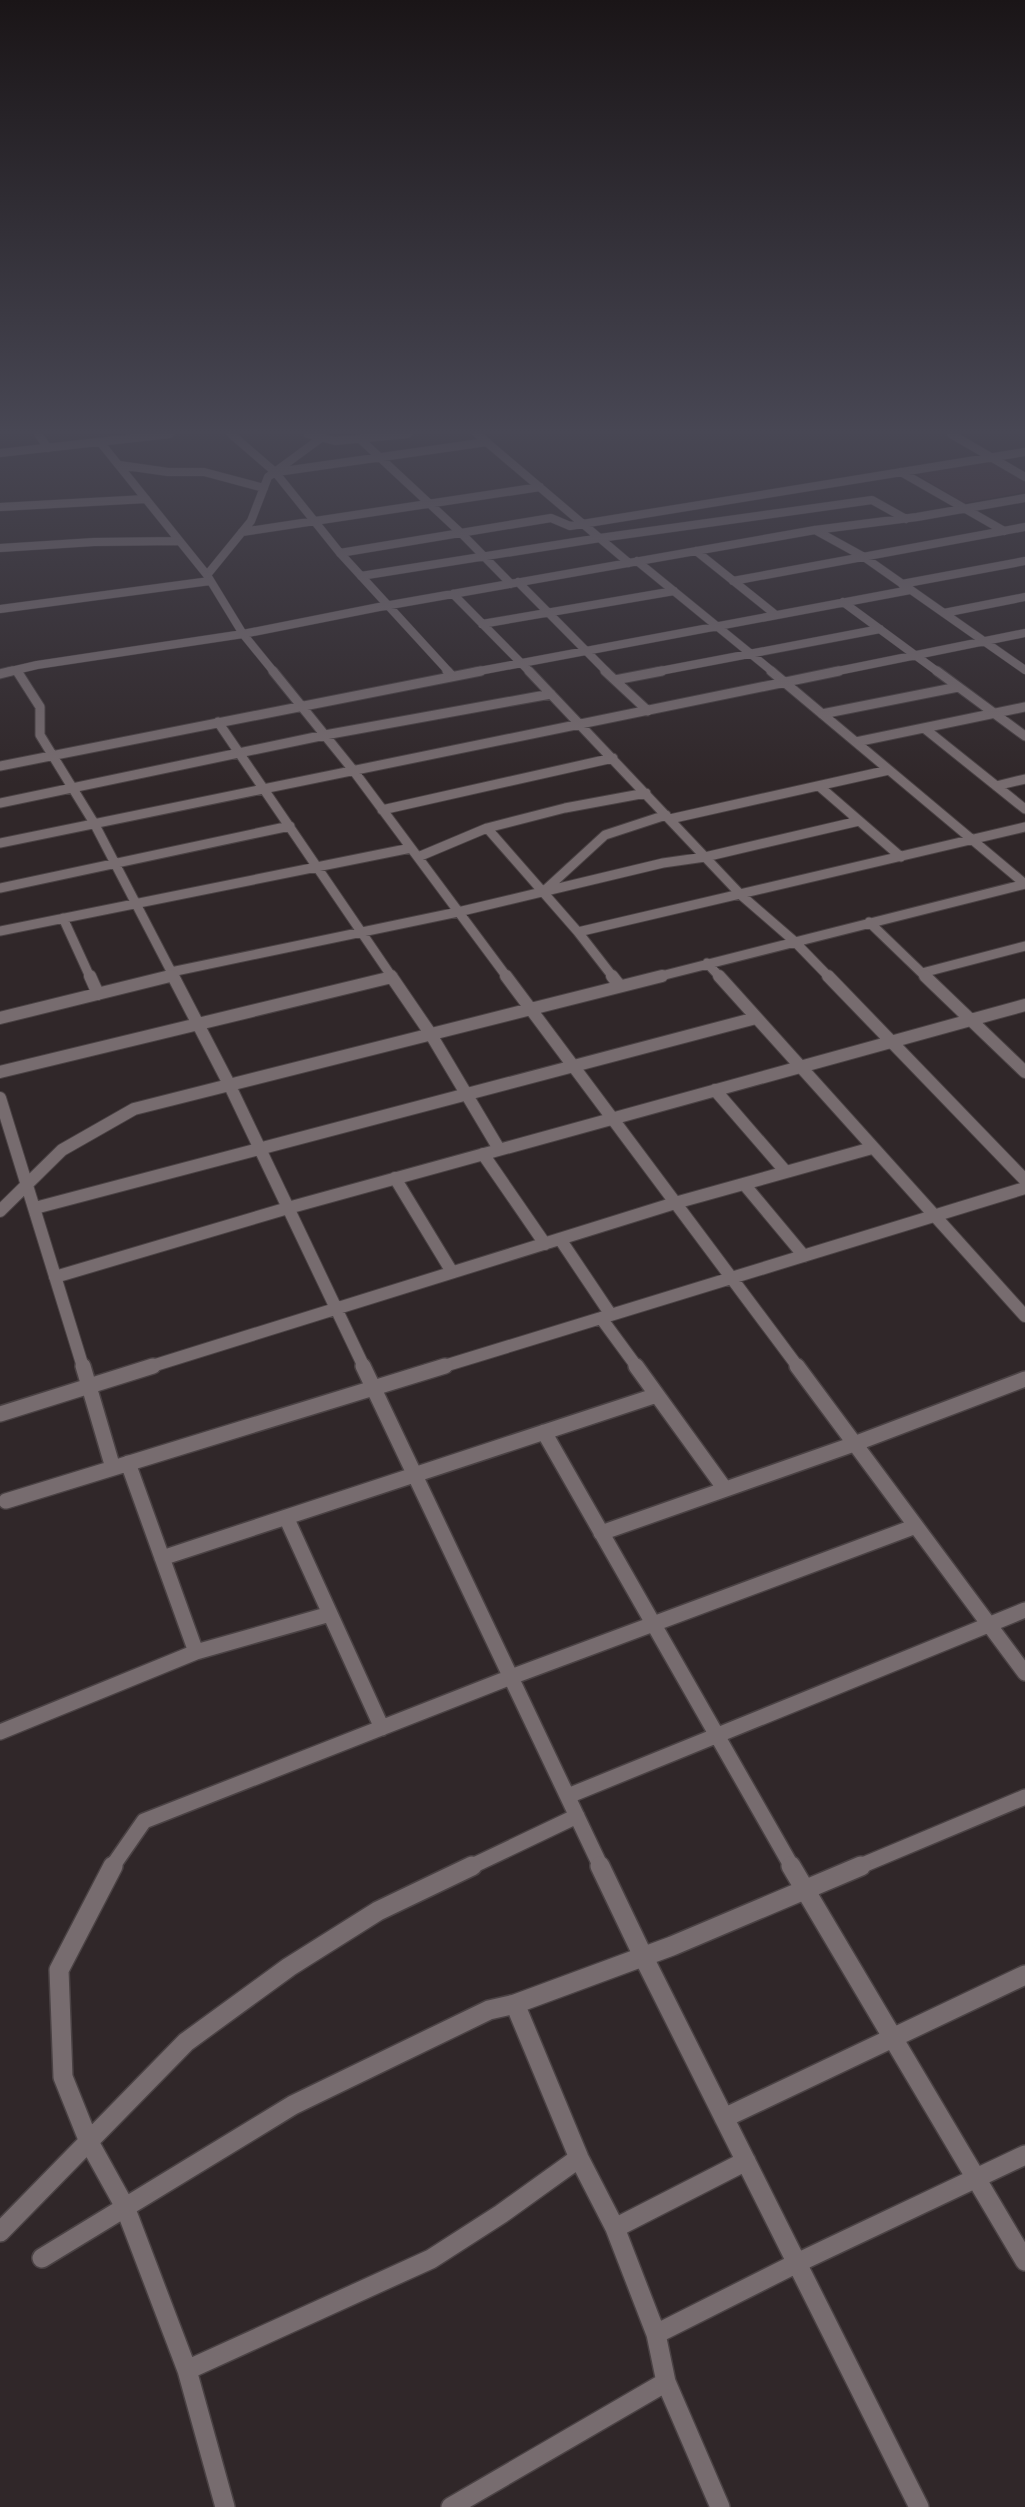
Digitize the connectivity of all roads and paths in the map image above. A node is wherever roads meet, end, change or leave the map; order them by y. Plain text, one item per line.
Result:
1 (187, 551) edge
2 (228, 551) edge
3 (352, 551) edge
4 (479, 551) edge
5 (521, 551) edge
6 (618, 551) edge
7 (696, 551) joint
8 (853, 551) edge
9 (896, 551) edge
10 (340, 553) joint
11 (485, 557) junction
12 (864, 557) junction
13 (633, 562) junction
14 (1023, 563) edge
15 (361, 576) junction
16 (208, 578) junction
17 (733, 581) junction
18 (515, 583) junction
19 (902, 584) junction
20 (910, 590) junction
21 (674, 592) junction
22 (452, 594) junction
23 (1025, 597) edge
24 (843, 602) junction
25 (387, 606) junction
26 (0, 608) edge
27 (547, 613) junction
28 (944, 613) junction
29 (776, 615) junction
30 (482, 624) junction
31 (716, 626) junction
32 (880, 629) junction
33 (1025, 633) edge
34 (243, 634) junction
35 (983, 641) junction
36 (584, 651) junction
37 (750, 654) junction
38 (915, 655) junction
39 (521, 663) junction
40 (16, 670) junction
41 (1025, 670) edge
42 (0, 674) edge
43 (452, 676) junction
44 (615, 680) junction
45 (786, 683) junction
46 (958, 687) junction
47 (551, 694) junction
48 (301, 706) junction
49 (1025, 706) edge
50 (648, 711) junction
51 (994, 713) junction
52 (822, 714) junction
53 (218, 722) junction
54 (582, 725) junction
55 (924, 728) junction
56 (325, 735) junction
57 (1025, 736) edge
58 (856, 742) junction
59 (240, 753) junction
60 (51, 756) junction
61 (613, 758) junction
62 (0, 766) edge
63 (353, 770) junction
64 (889, 770) junction
65 (1025, 780) edge
66 (819, 786) junction
67 (996, 786) junction
68 (264, 788) junction
69 (72, 789) junction
70 (646, 793) junction
71 (0, 802) edge
72 (1025, 809) edge
73 (382, 810) junction
74 (668, 817) junction
75 (859, 821) junction
76 (94, 823) junction
77 (290, 826) junction
78 (1025, 827) edge
79 (487, 828) junction
80 (972, 840) junction
81 (0, 843) edge
82 (414, 852) junction
83 (705, 857) junction
84 (901, 857) junction
85 (115, 863) junction
86 (318, 867) junction
87 (1025, 884) edge
88 (0, 888) edge
89 (543, 892) junction
90 (741, 895) junction
91 (136, 904) junction
92 (458, 912) junction
93 (63, 918) junction
94 (869, 922) junction
95 (0, 931) edge
96 (362, 932) junction
97 (578, 932) junction
98 (794, 941) junction
99 (1025, 946) edge
100 (707, 963) junction
101 (172, 974) junction
102 (922, 974) junction
103 (392, 977) junction
104 (619, 985) junction
105 (98, 994) junction
106 (1025, 1005) edge
107 (530, 1007) junction
108 (0, 1018) edge
109 (756, 1018) junction
110 (971, 1020) junction
111 (198, 1024) junction
112 (430, 1032) junction
113 (891, 1042) junction
114 (573, 1066) junction
115 (800, 1067) junction
116 (0, 1072) edge
117 (1025, 1072) edge
118 (229, 1084) junction
119 (715, 1090) junction
120 (466, 1094) junction
121 (0, 1098) edge
122 (612, 1118) junction
123 (872, 1148) junction
124 (261, 1150) junction
125 (499, 1150) junction
126 (483, 1154) junction
127 (786, 1172) junction
128 (395, 1178) junction
129 (1025, 1180) edge
130 (28, 1184) junction
131 (744, 1184) junction
132 (1025, 1188) edge
133 (675, 1203) junction
134 (35, 1208) junction
135 (288, 1208) junction
136 (0, 1211) edge
137 (933, 1216) junction
138 (560, 1239) junction
139 (545, 1244) junction
140 (804, 1256) junction
141 (452, 1272) junction
142 (56, 1277) junction
143 (731, 1279) junction
144 (336, 1309) junction
145 (1025, 1316) edge
146 (606, 1317) junction
147 (1025, 1379) edge
148 (88, 1386) junction
149 (373, 1387) junction
150 (657, 1395) junction
151 (0, 1414) edge
152 (544, 1432) junction
153 (854, 1444) junction
154 (128, 1463) junction
155 (113, 1468) junction
156 (415, 1474) junction
157 (725, 1489) junction
158 (6, 1502) dead end
159 (286, 1517) junction
160 (916, 1526) junction
161 (601, 1533) junction
162 (162, 1558) junction
163 (1025, 1610) edge
164 (330, 1614) junction
165 (653, 1624) junction
166 (989, 1625) junction
167 (196, 1652) junction
168 (1025, 1673) edge
169 (511, 1677) junction
170 (382, 1728) junction
171 (0, 1732) edge
172 (717, 1736) junction
173 (568, 1796) junction
174 (1025, 1797) edge
175 (577, 1816) junction
176 (805, 1890) junction
177 (643, 1956) junction
178 (1025, 1975) edge
179 (515, 2004) junction
180 (893, 2038) junction
181 (724, 2118) junction
182 (89, 2142) junction
183 (1025, 2155) edge
184 (579, 2158) junction
185 (746, 2161) junction
186 (977, 2178) junction
187 (126, 2207) junction
188 (614, 2228) junction
189 (0, 2232) edge
190 (42, 2258) dead end
191 (1025, 2261) edge
192 (797, 2263) junction
193 (656, 2334) junction
194 (187, 2370) junction
195 (666, 2382) junction
196 (225, 2507) edge
197 (450, 2507) edge
198 (720, 2507) edge
199 (919, 2507) edge

1 - 16 street
2 - 16 street
3 - 10 street
4 - 11 street
5 - 11 street
6 - 13 street
7 - 13 street
7 - 17 street
8 - 12 street
9 - 12 street
10 - 15 street
11 - 15 street
11 - 18 street
12 - 17 street
12 - 19 street
13 - 18 street
13 - 21 street
14 - 19 street
15 - 25 street
16 - 26 street
16 - 34 street
17 - 29 street
18 - 22 street
18 - 27 street
19 - 20 street
20 - 24 street
20 - 28 street
21 - 27 street
21 - 31 street
22 - 25 street
22 - 30 street
23 - 28 street
24 - 29 street
24 - 32 street
25 - 34 street
25 - 43 street
27 - 30 street
27 - 36 street
28 - 35 street
29 - 31 street
30 - 39 street
31 - 36 street
31 - 37 street
32 - 37 street
32 - 38 street
33 - 35 street
34 - 40 street
34 - 48 street
35 - 38 street
35 - 41 street
36 - 39 street
36 - 44 street
37 - 44 street
37 - 45 street
38 - 45 street
38 - 46 street
39 - 43 street
39 - 47 street
40 - 42 street
40 - 60 street
43 - 48 street
44 - 50 street
45 - 50 street
45 - 52 street
46 - 51 street
46 - 52 street
47 - 54 street
47 - 56 street
48 - 53 street
48 - 56 street
49 - 51 street
50 - 54 street
51 - 55 street
51 - 57 street
52 - 58 street
53 - 59 street
53 - 60 street
54 - 61 street
54 - 63 street
55 - 58 street
55 - 67 street
56 - 59 street
56 - 63 street
58 - 64 street
59 - 68 street
59 - 69 street
60 - 62 street
60 - 69 street
61 - 70 street
61 - 73 street
63 - 68 street
63 - 73 street
64 - 66 street
64 - 80 street
65 - 67 street
66 - 74 street
66 - 75 street
67 - 72 street
68 - 76 street
68 - 77 street
69 - 71 street
69 - 76 street
70 - 74 street
70 - 79 street
73 - 82 street
74 - 83 street
74 - 89 street
75 - 83 street
75 - 84 street
76 - 81 street
76 - 85 street
77 - 85 street
77 - 86 street
78 - 80 street
79 - 82 street
79 - 89 street
80 - 84 street
80 - 87 street
82 - 86 street
82 - 92 street
83 - 89 street
83 - 90 street
84 - 90 street
85 - 88 street
85 - 91 street
86 - 91 street
86 - 96 street
87 - 94 street
89 - 92 street
89 - 97 street
90 - 97 street
90 - 98 street
91 - 93 street
91 - 101 street
92 - 96 street
92 - 107 street
93 - 95 street
93 - 105 street
94 - 98 street
94 - 102 street
96 - 101 street
96 - 103 street
97 - 104 street
98 - 100 street
98 - 113 street
99 - 102 street
100 - 104 street
100 - 109 street
101 - 105 street
101 - 111 street
102 - 110 street
103 - 111 street
103 - 112 street
104 - 107 street
105 - 108 street
106 - 110 street
107 - 112 street
107 - 114 street
109 - 114 street
109 - 115 street
110 - 113 street
110 - 117 street
111 - 116 street
111 - 118 street
112 - 118 street
112 - 120 street
113 - 115 street
113 - 129 street
114 - 120 street
114 - 122 street
115 - 119 street
115 - 123 street
118 - 124 street
118 - 130 street
119 - 122 street
119 - 127 street
120 - 124 street
120 - 125 street
121 - 130 street
122 - 125 street
122 - 133 street
123 - 127 street
123 - 137 street
124 - 134 street
124 - 135 street
125 - 126 street
126 - 128 street
126 - 139 street
127 - 131 street
128 - 135 street
128 - 141 street
130 - 134 street
130 - 136 street
131 - 133 street
131 - 140 street
132 - 137 street
133 - 138 street
133 - 143 street
134 - 142 street
135 - 142 street
135 - 144 street
137 - 140 street
137 - 145 street
138 - 139 street
138 - 146 street
139 - 141 street
140 - 143 street
141 - 144 street
142 - 148 street
143 - 146 street
143 - 153 street
144 - 148 street
144 - 149 street
146 - 149 street
146 - 150 street
147 - 153 street
148 - 151 street
148 - 155 street
149 - 154 street
149 - 156 street
150 - 152 street
150 - 157 street
152 - 156 street
152 - 161 street
153 - 157 street
153 - 160 street
154 - 155 street
154 - 162 street
155 - 158 street
156 - 159 street
156 - 169 street
157 - 161 street
159 - 162 street
159 - 164 street
160 - 165 street
160 - 166 street
161 - 165 street
162 - 167 street
163 - 166 street
164 - 167 street
164 - 170 street
165 - 169 street
165 - 172 street
166 - 168 street
166 - 172 street
167 - 171 street
169 - 170 street
169 - 173 street
170 - 182 street
172 - 173 street
172 - 176 street
173 - 175 street
174 - 176 street
175 - 177 street
175 - 182 street
176 - 177 street
176 - 180 street
177 - 179 street
177 - 181 street
178 - 180 street
179 - 184 street
179 - 187 street
180 - 181 street
180 - 186 street
181 - 185 street
182 - 187 street
182 - 189 street
183 - 186 street
184 - 188 street
184 - 194 street
185 - 188 street
185 - 192 street
186 - 191 street
186 - 192 street
187 - 190 street
187 - 194 street
188 - 193 street
192 - 193 street
192 - 199 street
193 - 195 street
194 - 196 street
195 - 197 street
195 - 198 street

